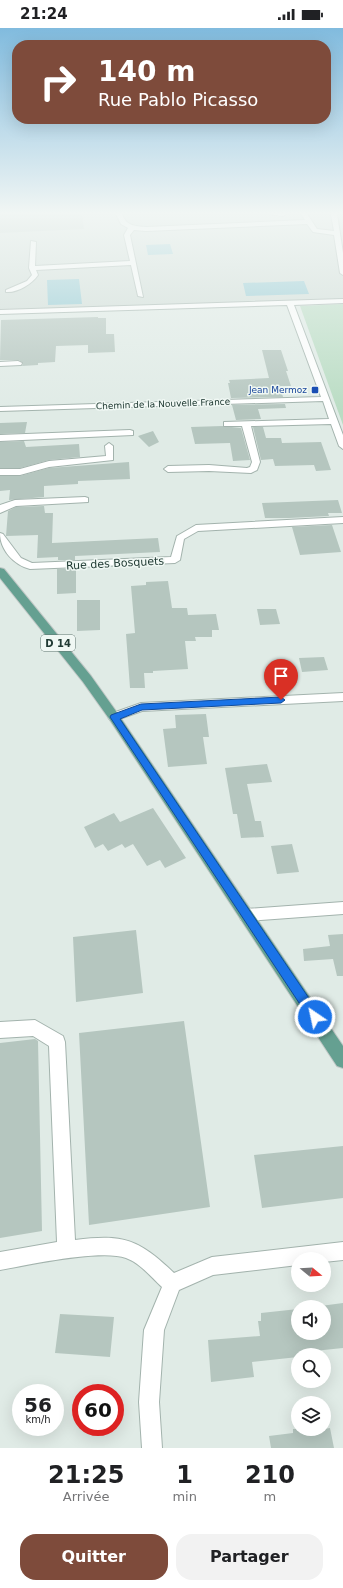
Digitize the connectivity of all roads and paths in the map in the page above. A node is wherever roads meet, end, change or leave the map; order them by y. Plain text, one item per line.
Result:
1 (30, 280) edge
2 (137, 280) edge
3 (8, 291) dead end
4 (141, 296) dead end
5 (343, 301) edge
6 (290, 303) junction
7 (0, 312) edge
8 (18, 363) dead end
9 (0, 364) edge
10 (325, 399) junction
11 (0, 409) edge
12 (334, 422) junction
13 (227, 424) dead end
14 (246, 424) junction
15 (130, 433) dead end
16 (0, 438) edge
17 (109, 446) dead end
18 (343, 446) edge
19 (168, 469) dead end
20 (0, 472) edge
21 (85, 500) dead end
22 (0, 510) edge
23 (343, 520) edge
24 (0, 536) edge
25 (0, 571) edge
26 (343, 697) edge
27 (114, 717) junction
28 (343, 908) edge
29 (246, 915) junction
30 (0, 1030) edge
31 (343, 1060) edge
32 (66, 1251) junction
33 (343, 1251) edge
34 (0, 1261) edge
35 (172, 1284) junction
36 (152, 1448) edge

1 - 3 street
2 - 4 street
5 - 6 street
6 - 7 street
6 - 10 street
8 - 9 street
10 - 11 street, Chemin de la Nouvelle France
10 - 12 street
12 - 14 street
12 - 18 street
13 - 14 street
14 - 19 street
15 - 16 street
17 - 20 street
21 - 22 street
23 - 24 street, Rue des Bosquets
25 - 27 main road, D 14
26 - 27 street
27 - 29 main road, D 14
28 - 29 street
29 - 31 main road, D 14
30 - 32 street
32 - 34 street
32 - 35 street
33 - 35 street
35 - 36 street

